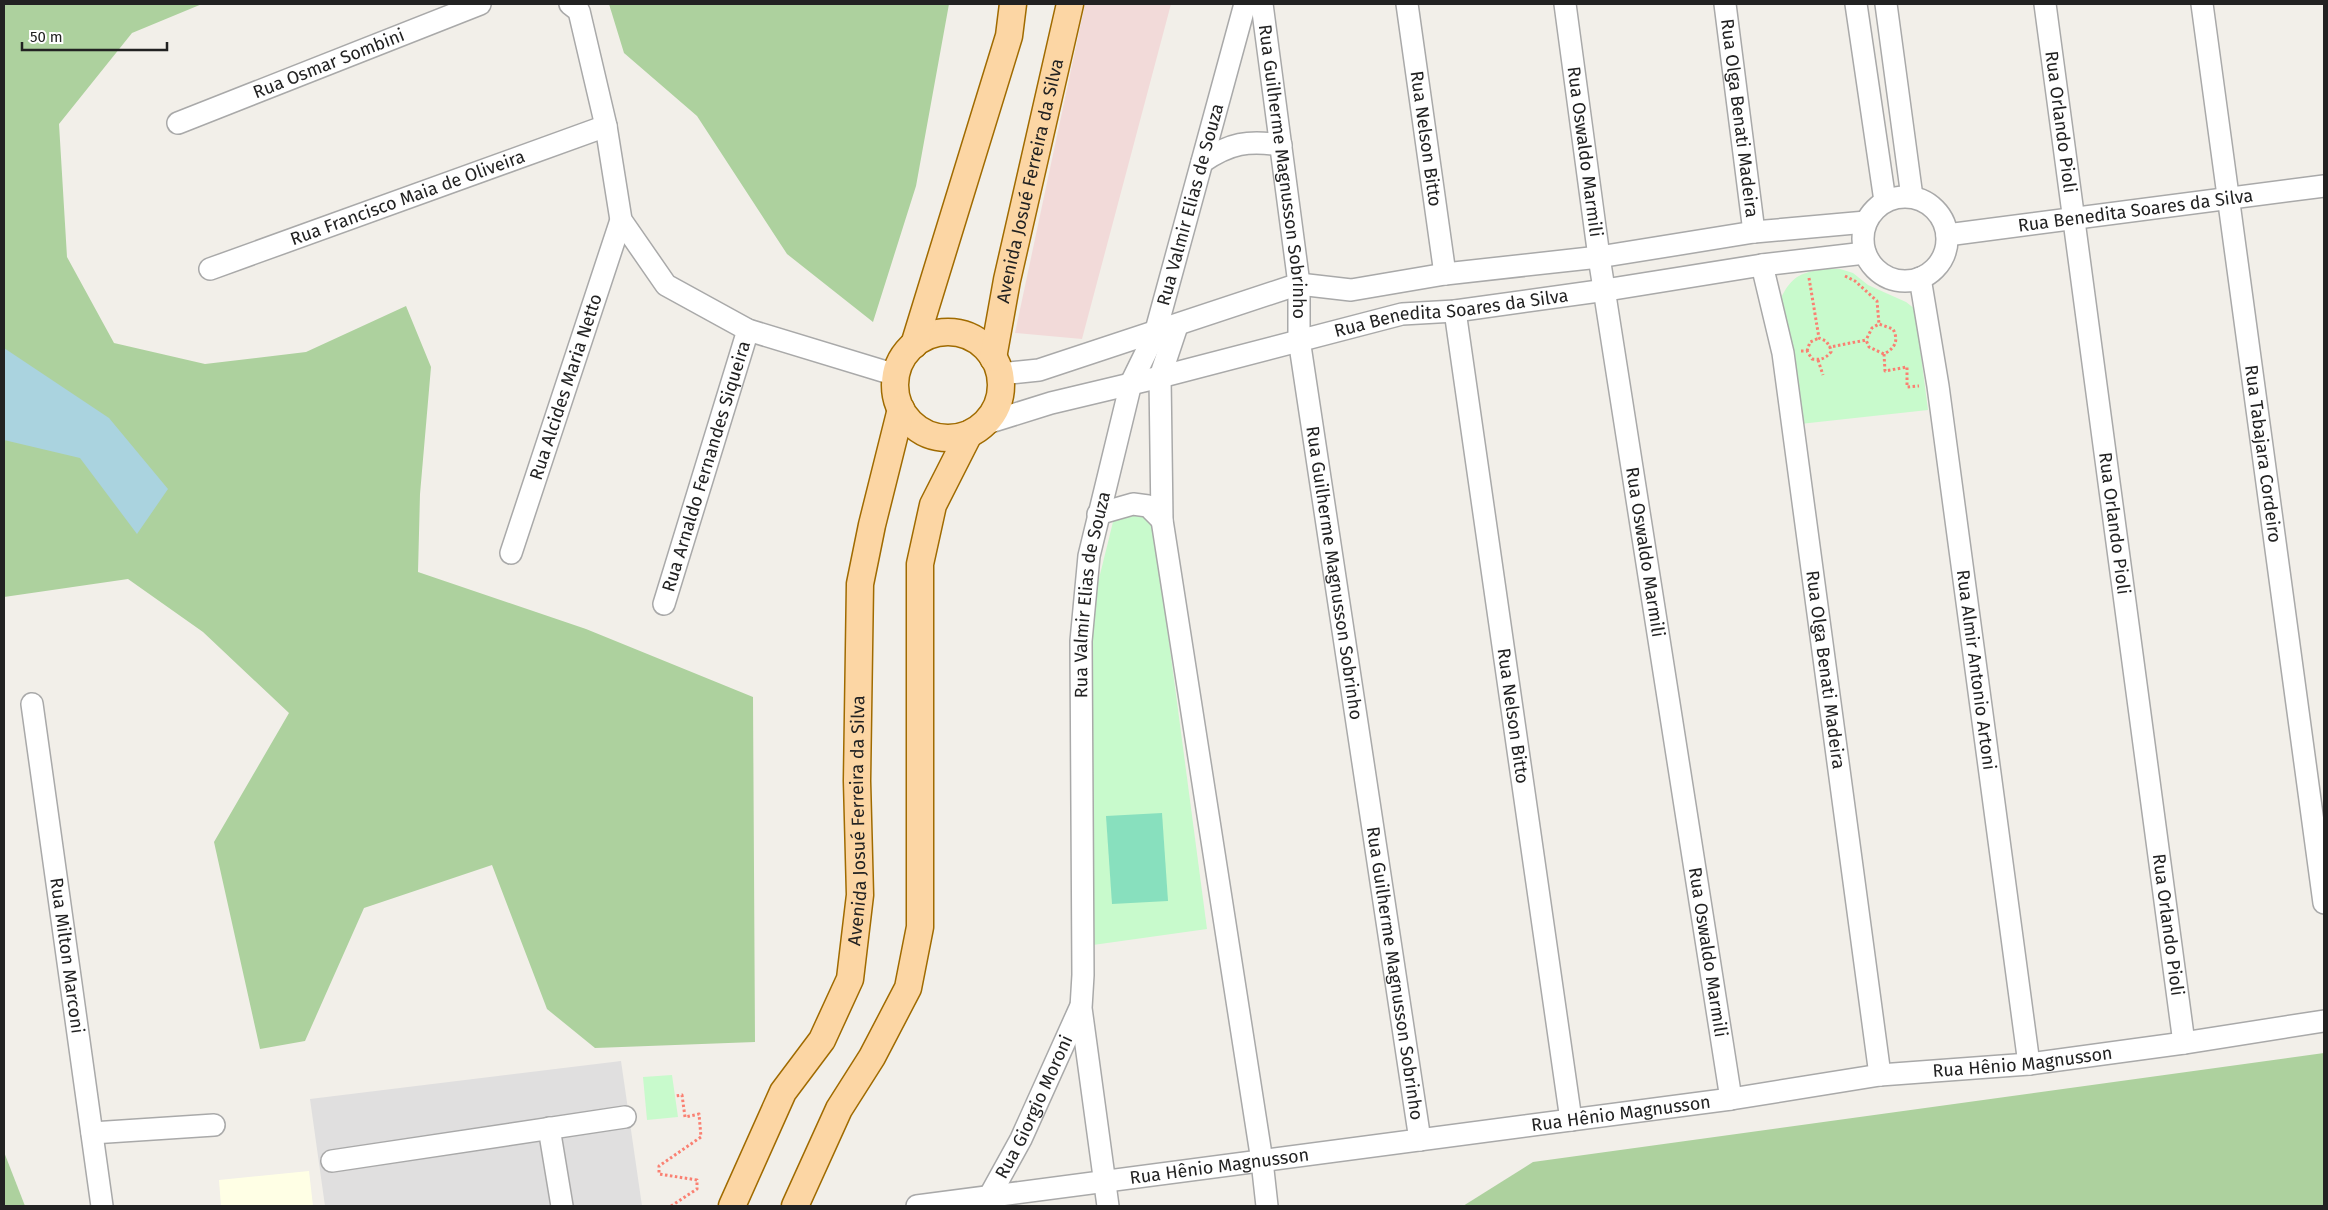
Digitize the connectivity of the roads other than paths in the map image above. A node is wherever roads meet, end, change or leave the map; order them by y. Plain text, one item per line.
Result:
1 (480, 4) edge
2 (570, 4) edge
3 (1012, 4) edge
4 (1070, 4) edge
5 (1245, 4) edge
6 (1262, 4) edge
7 (1406, 4) edge
8 (1565, 4) edge
9 (1725, 4) edge
10 (1856, 4) edge
11 (1886, 4) edge
12 (2045, 4) edge
13 (2202, 4) edge
14 (178, 123) dead end
15 (606, 126) junction
16 (1281, 145) junction
17 (1202, 162) junction
18 (2324, 186) edge
19 (1912, 197) junction
20 (2230, 198) junction
21 (1885, 201) junction
22 (2075, 219) junction
23 (621, 220) junction
24 (1866, 222) junction
25 (1754, 232) junction
26 (1946, 235) junction
27 (1865, 253) junction
28 (1599, 257) junction
29 (1762, 265) junction
30 (210, 269) dead end
31 (1445, 274) junction
32 (1920, 278) junction
33 (1299, 284) junction
34 (1606, 290) junction
35 (1455, 310) junction
36 (1177, 326) junction
37 (748, 330) junction
38 (1155, 334) junction
39 (1299, 339) junction
40 (914, 345) junction
41 (997, 366) junction
42 (896, 375) junction
43 (1160, 377) junction
44 (1131, 383) junction
45 (900, 409) junction
46 (978, 428) junction
47 (1098, 514) junction
48 (1162, 520) junction
49 (511, 553) dead end
50 (664, 604) dead end
51 (32, 704) dead end
52 (2324, 903) edge
53 (1080, 1008) junction
54 (2324, 1021) edge
55 (2184, 1043) junction
56 (2029, 1064) junction
57 (1880, 1076) junction
58 (1731, 1099) junction
59 (626, 1117) dead end
60 (1571, 1120) junction
61 (214, 1124) dead end
62 (550, 1128) junction
63 (92, 1133) junction
64 (1420, 1140) junction
65 (332, 1161) dead end
66 (1262, 1161) junction
67 (1105, 1182) junction
68 (989, 1202) edge
69 (102, 1206) edge
70 (562, 1206) edge
71 (732, 1206) edge
72 (795, 1206) edge
73 (918, 1206) edge
74 (1108, 1206) edge
75 (1267, 1206) edge

1 - 14 street, Rua Osmar Sombini
2 - 15 street
3 - 40 main road
4 - 41 main road, Avenida Josué Ferreira da Silva
5 - 17 street, Rua Valmir Elias de Souza
6 - 16 street, Rua Guilherme Magnusson Sobrinho
7 - 31 street, Rua Nelson Bitto
8 - 28 street, Rua Oswaldo Marmili
9 - 25 street, Rua Olga Benati Madeira
10 - 21 street
11 - 19 street
12 - 22 street, Rua Orlando Pioli
13 - 20 street, Rua Tabajara Cordeiro
15 - 23 street
15 - 30 street, Rua Francisco Maia de Oliveira
16 - 17 street
16 - 33 street, Rua Guilherme Magnusson Sobrinho
17 - 38 street, Rua Valmir Elias de Souza
18 - 20 street, Rua Benedita Soares da Silva
19 - 21 street
19 - 26 street
20 - 22 street, Rua Benedita Soares da Silva
20 - 52 street, Rua Tabajara Cordeiro
21 - 24 street
22 - 26 street, Rua Benedita Soares da Silva
22 - 55 street, Rua Orlando Pioli
23 - 37 street
23 - 49 street, Rua Alcides Maria Netto
24 - 25 street, Rua Benedita Soares da Silva
24 - 27 street
25 - 28 street, Rua Benedita Soares da Silva
26 - 32 street
27 - 29 street, Rua Benedita Soares da Silva
27 - 32 street
28 - 31 street, Rua Benedita Soares da Silva
28 - 34 street, Rua Oswaldo Marmili
29 - 34 street, Rua Benedita Soares da Silva
29 - 57 street, Rua Olga Benati Madeira
31 - 33 street, Rua Benedita Soares da Silva
32 - 56 street, Rua Almir Antonio Artoni
33 - 36 street, Rua Benedita Soares da Silva
33 - 39 street, Rua Guilherme Magnusson Sobrinho
34 - 35 street, Rua Benedita Soares da Silva
34 - 58 street, Rua Oswaldo Marmili
35 - 39 street, Rua Benedita Soares da Silva
35 - 60 street, Rua Nelson Bitto
36 - 38 street, Rua Benedita Soares da Silva
36 - 43 street
37 - 42 street
37 - 50 street, Rua Arnaldo Fernandes Siqueira
38 - 41 street, Rua Benedita Soares da Silva
38 - 44 street, Rua Valmir Elias de Souza
39 - 43 street, Rua Benedita Soares da Silva
39 - 64 street, Rua Guilherme Magnusson Sobrinho
40 - 41 main road
40 - 42 main road
41 - 46 main road
42 - 45 main road
43 - 44 street, Rua Benedita Soares da Silva
43 - 48 street
44 - 46 street, Rua Benedita Soares da Silva
44 - 47 street, Rua Valmir Elias de Souza
45 - 46 main road
45 - 71 main road, Avenida Josué Ferreira da Silva
46 - 72 main road
47 - 48 street
47 - 53 street, Rua Valmir Elias de Souza
48 - 66 street
51 - 63 street, Rua Milton Marconi
53 - 67 street, Rua Valmir Elias de Souza
53 - 68 street, Rua Giorgio Moroni
54 - 55 street, Rua Hênio Magnusson
55 - 56 street, Rua Hênio Magnusson
56 - 57 street, Rua Hênio Magnusson
57 - 58 street, Rua Hênio Magnusson
58 - 60 street, Rua Hênio Magnusson
59 - 62 street
60 - 64 street, Rua Hênio Magnusson
61 - 63 street
62 - 65 street
62 - 70 street
63 - 69 street, Rua Milton Marconi
64 - 66 street, Rua Hênio Magnusson
66 - 67 street, Rua Hênio Magnusson
66 - 75 street
67 - 68 street, Rua Hênio Magnusson
67 - 74 street, Rua Valmir Elias de Souza
68 - 73 street, Rua Hênio Magnusson

